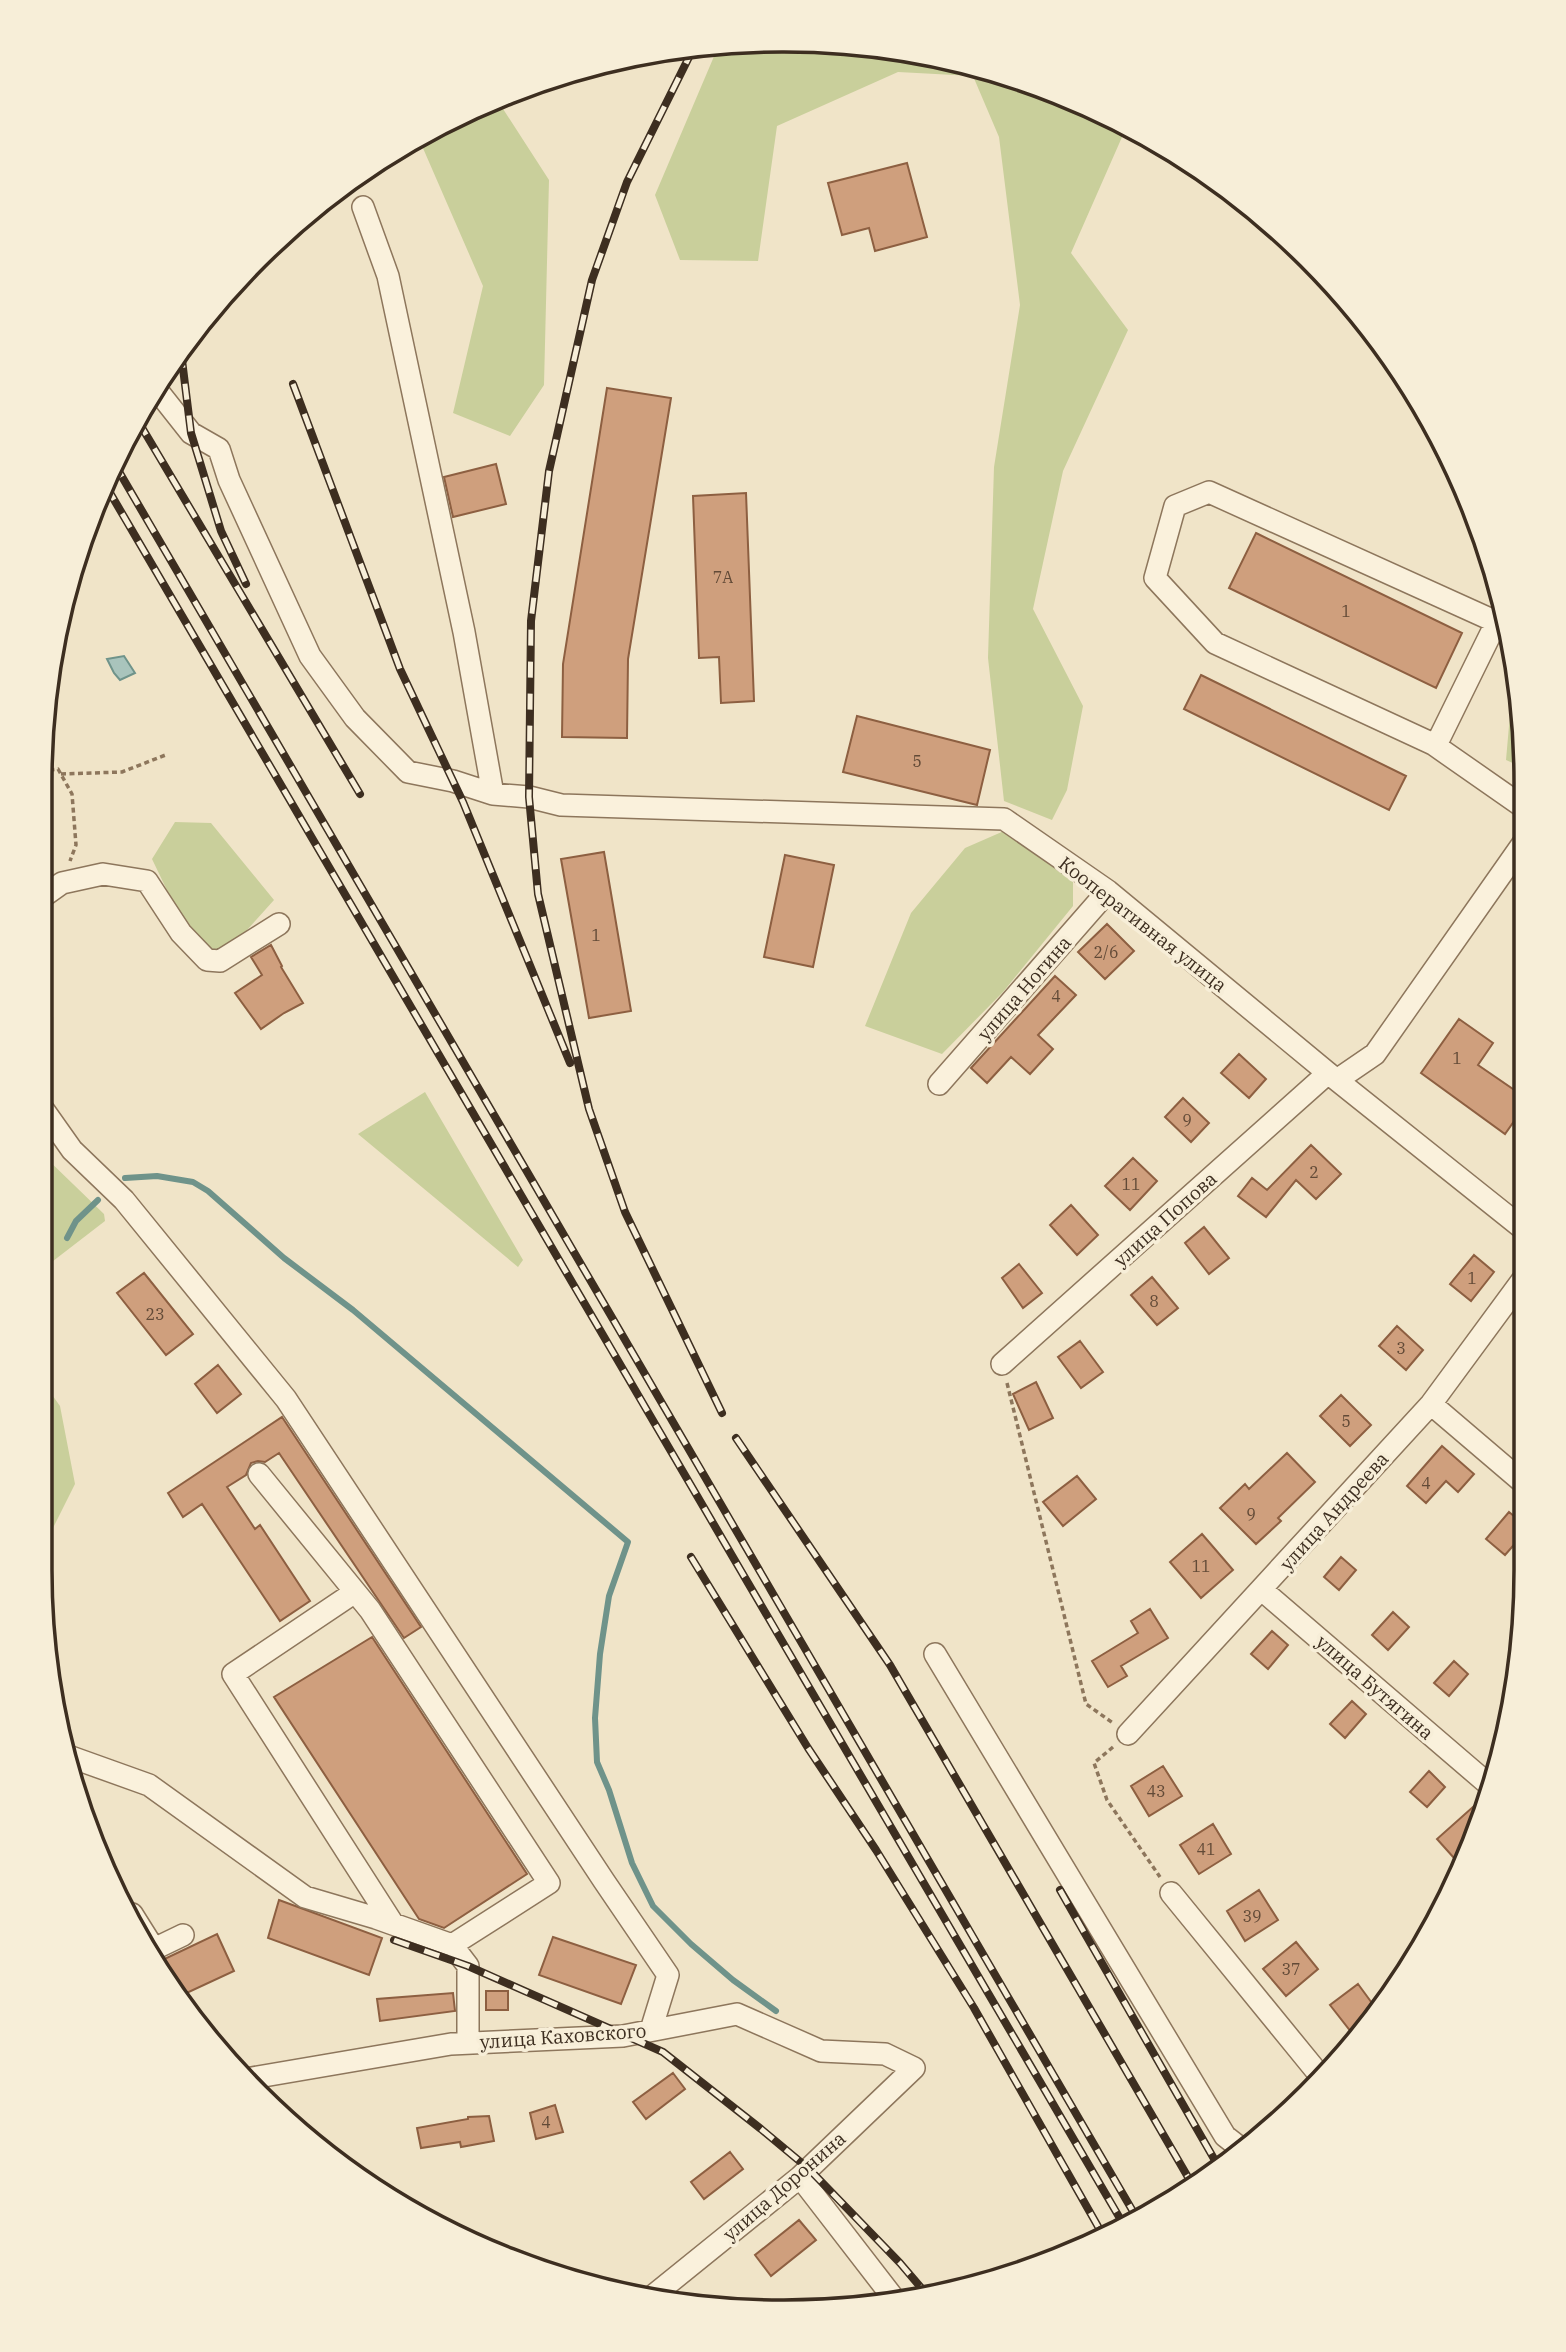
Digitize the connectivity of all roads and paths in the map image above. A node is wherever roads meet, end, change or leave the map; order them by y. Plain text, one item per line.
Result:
1 (363, 207) dead end
2 (163, 398) edge
3 (1494, 619) edge
4 (1496, 627) edge
5 (1436, 746) junction
6 (168, 754) dead end
7 (53, 770) edge
8 (61, 774) junction
9 (493, 794) junction
10 (1514, 801) edge
11 (1514, 856) edge
12 (62, 883) junction
13 (52, 890) edge
14 (1108, 891) junction
15 (279, 924) dead end
16 (1333, 1077) junction
17 (939, 1084) dead end
18 (52, 1122) edge
19 (1514, 1221) edge
20 (1514, 1291) edge
21 (1002, 1364) joint
22 (1431, 1404) junction
23 (259, 1474) dead end
24 (1514, 1475) edge
25 (1262, 1590) junction
26 (355, 1592) junction
27 (935, 1654) dead end
28 (1128, 1734) junction
29 (77, 1759) edge
30 (1483, 1779) edge
31 (1171, 1893) joint
32 (393, 1924) junction
33 (183, 1935) dead end
34 (452, 1945) junction
35 (158, 1947) edge
36 (651, 2030) junction
37 (468, 2043) junction
38 (914, 2068) joint
39 (1315, 2070) edge
40 (258, 2077) edge
41 (1235, 2144) edge
42 (800, 2177) junction
43 (662, 2289) edge
44 (888, 2291) edge

1 - 9 street
2 - 9 street, Кооперативная улица
3 - 5 street
4 - 5 street
5 - 10 street
6 - 8 path
7 - 8 path
8 - 12 path
9 - 14 street, Кооперативная улица
11 - 16 street, улица Попова
12 - 13 street
12 - 15 street
14 - 16 street, Кооперативная улица
14 - 17 street, улица Ногина
16 - 19 street, Кооперативная улица
16 - 21 street, улица Попова
18 - 36 street
20 - 22 street, улица Андреева
21 - 28 path
22 - 24 street
22 - 25 street, улица Андреева
23 - 26 street
25 - 28 street, улица Андреева
25 - 30 street, улица Бутягина
26 - 32 street
26 - 34 street
27 - 41 street
28 - 31 path
29 - 32 street
31 - 39 street
32 - 34 street
33 - 35 street
34 - 37 street
36 - 37 street, улица Каховского
36 - 38 street, улица Каховского
37 - 40 street, улица Каховского
38 - 42 street, улица Доронина
42 - 43 street, улица Доронина
42 - 44 street

